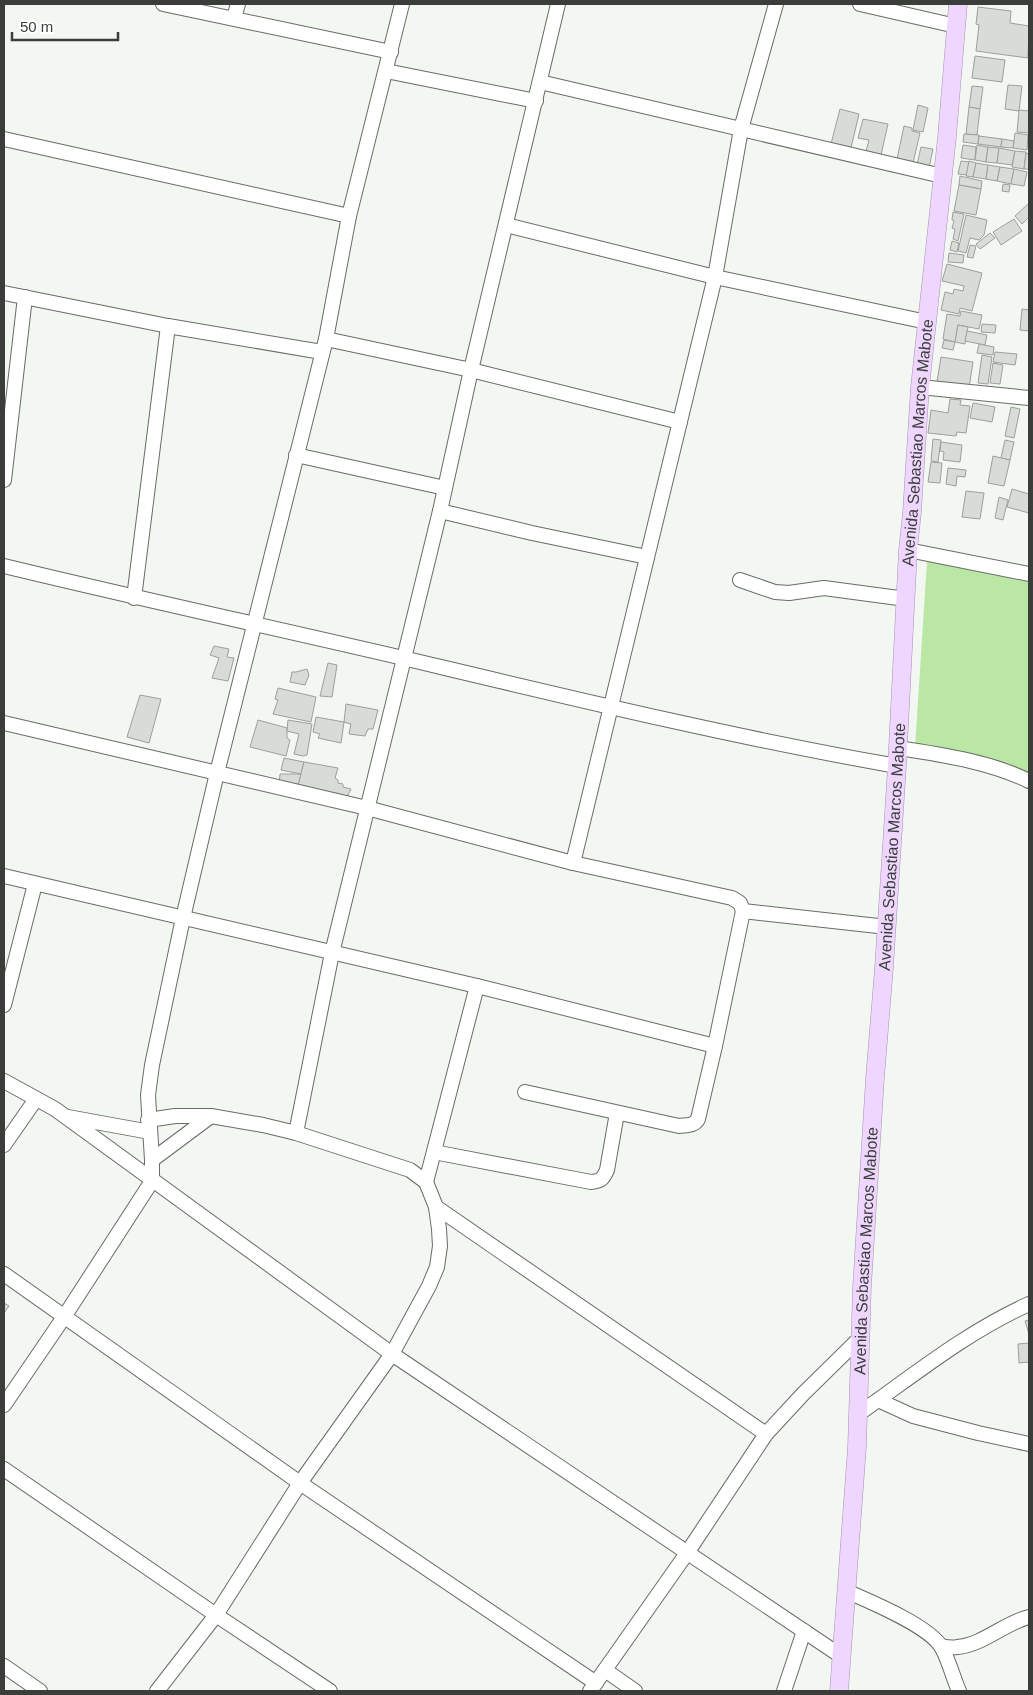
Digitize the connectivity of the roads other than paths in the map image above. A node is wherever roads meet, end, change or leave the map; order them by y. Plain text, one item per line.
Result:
1 (163, 4) edge
2 (238, 4) edge
3 (402, 4) edge
4 (558, 4) edge
5 (776, 4) edge
6 (860, 4) edge
7 (958, 4) edge
8 (234, 18) junction
9 (956, 26) junction
10 (391, 52) junction
11 (386, 71) junction
12 (540, 82) junction
13 (536, 100) junction
14 (741, 129) junction
15 (4, 139) edge
16 (942, 176) junction
17 (349, 216) junction
18 (506, 225) junction
19 (715, 277) junction
20 (4, 293) edge
21 (25, 297) junction
22 (927, 322) junction
23 (168, 326) junction
24 (324, 345) junction
25 (472, 370) junction
26 (920, 387) junction
27 (1029, 398) edge
28 (680, 422) junction
29 (296, 456) junction
30 (4, 480) edge
31 (445, 488) junction
32 (440, 511) junction
33 (908, 550) junction
34 (647, 556) junction
35 (4, 566) edge
36 (1029, 574) edge
37 (740, 580) dead end
38 (134, 598) junction
39 (906, 599) junction
40 (254, 624) junction
41 (403, 658) junction
42 (610, 708) junction
43 (4, 723) edge
44 (898, 748) junction
45 (897, 766) junction
46 (217, 773) junction
47 (1029, 781) edge
48 (367, 808) junction
49 (573, 863) junction
50 (4, 876) edge
51 (35, 884) junction
52 (743, 910) junction
53 (183, 918) junction
54 (887, 926) junction
55 (332, 953) junction
56 (478, 986) junction
57 (4, 1005) edge
58 (715, 1046) junction
59 (4, 1081) edge
60 (525, 1092) dead end
61 (36, 1099) junction
62 (617, 1113) junction
63 (211, 1116) junction
64 (65, 1117) junction
65 (149, 1126) junction
66 (296, 1133) junction
67 (4, 1145) edge
68 (434, 1152) junction
69 (152, 1160) junction
70 (152, 1181) junction
71 (426, 1182) junction
72 (436, 1207) junction
73 (4, 1274) edge
74 (1029, 1304) edge
75 (64, 1318) junction
76 (859, 1339) junction
77 (392, 1354) junction
78 (878, 1400) junction
79 (4, 1405) edge
80 (857, 1415) junction
81 (766, 1434) junction
82 (1029, 1444) edge
83 (4, 1469) edge
84 (300, 1483) junction
85 (687, 1553) junction
86 (846, 1591) junction
87 (216, 1615) junction
88 (1029, 1617) edge
89 (804, 1631) junction
90 (942, 1646) junction
91 (842, 1656) junction
92 (4, 1666) edge
93 (605, 1670) junction
94 (593, 1687) edge
95 (40, 1691) edge
96 (156, 1691) edge
97 (330, 1691) edge
98 (635, 1691) edge
99 (784, 1691) edge
100 (839, 1691) edge
101 (959, 1691) edge

1 - 8 street
2 - 8 street
3 - 10 street
4 - 12 street
5 - 14 street
6 - 9 street
7 - 9 main road, Avenida Sebastiao Marcos Mabote
8 - 10 street
9 - 16 main road, Avenida Sebastiao Marcos Mabote
10 - 11 street
11 - 13 street
11 - 17 street
12 - 13 street
12 - 14 street
13 - 18 street
14 - 16 street
14 - 19 street
15 - 17 street
16 - 22 main road, Avenida Sebastiao Marcos Mabote
17 - 24 street
18 - 19 street
18 - 25 street
19 - 22 street
19 - 28 street
20 - 21 street
21 - 23 street
21 - 30 street
22 - 26 main road, Avenida Sebastiao Marcos Mabote
23 - 24 street
23 - 38 street
24 - 25 street
24 - 29 street
25 - 28 street
25 - 31 street
26 - 27 street
26 - 33 main road, Avenida Sebastiao Marcos Mabote
28 - 34 street
29 - 31 street
29 - 40 street
31 - 32 street
32 - 34 street
32 - 41 street
33 - 36 street
33 - 39 main road, Avenida Sebastiao Marcos Mabote
34 - 42 street
35 - 38 street
37 - 39 street
38 - 40 street
39 - 44 main road, Avenida Sebastiao Marcos Mabote
40 - 41 street
40 - 46 street
41 - 42 street
41 - 48 street
42 - 45 street
42 - 49 street
43 - 46 street
44 - 45 main road, Avenida Sebastiao Marcos Mabote
44 - 47 street
45 - 54 main road, Avenida Sebastiao Marcos Mabote
46 - 48 street
46 - 53 street
48 - 49 street
48 - 55 street
49 - 52 street
50 - 51 street
51 - 53 street
51 - 57 street
52 - 54 street
52 - 58 street
53 - 55 street
53 - 65 street
54 - 76 main road, Avenida Sebastiao Marcos Mabote
55 - 56 street
55 - 66 street
56 - 58 street
56 - 68 street
58 - 62 street
59 - 61 street
60 - 62 street
61 - 64 street
61 - 67 street
62 - 68 street
63 - 65 street
63 - 66 street
63 - 69 street
64 - 65 street
64 - 70 street
65 - 69 street
66 - 71 street
68 - 71 street
69 - 70 street
70 - 75 street
70 - 77 street
71 - 72 street
72 - 77 street
72 - 81 street
73 - 75 street
74 - 78 street
75 - 79 street
75 - 84 street
76 - 80 main road, Avenida Sebastiao Marcos Mabote
76 - 81 street
77 - 84 street
77 - 85 street
78 - 80 street
78 - 82 street
80 - 86 main road, Avenida Sebastiao Marcos Mabote
81 - 85 street
83 - 87 street
84 - 87 street
84 - 94 street
85 - 89 street
85 - 93 street
86 - 90 street
86 - 91 main road, Avenida Sebastiao Marcos Mabote
87 - 96 street
87 - 97 street
88 - 90 street
89 - 91 street
89 - 99 street
90 - 101 street
91 - 100 main road, Avenida Sebastiao Marcos Mabote
92 - 95 street
93 - 94 street
93 - 98 street

